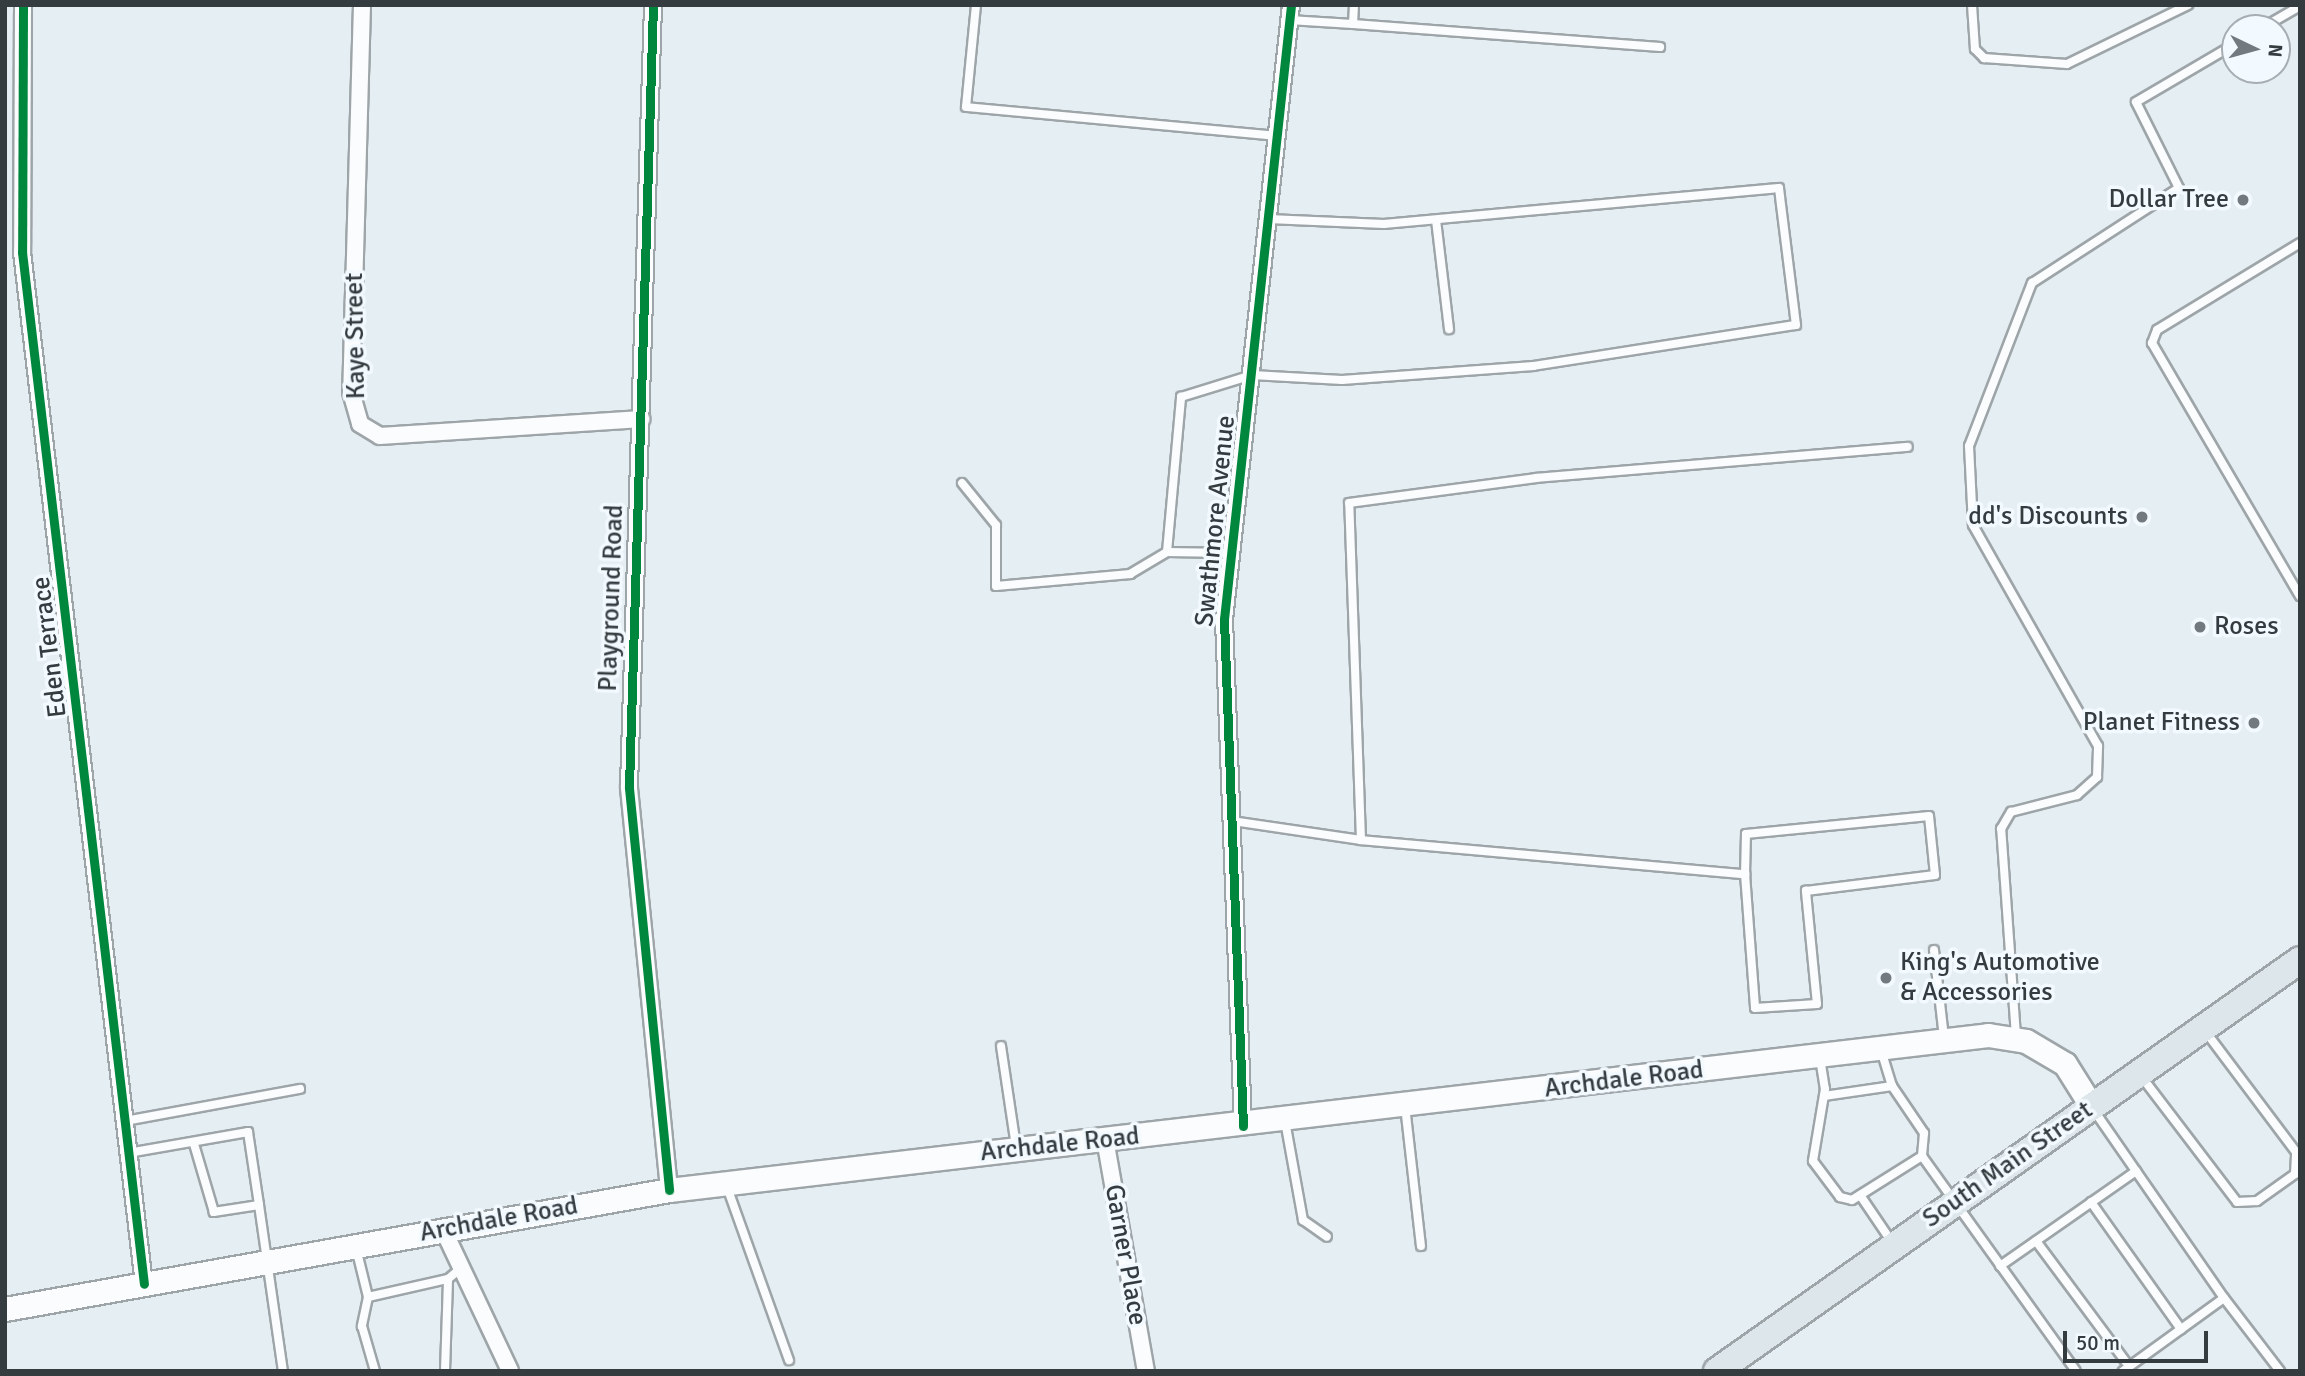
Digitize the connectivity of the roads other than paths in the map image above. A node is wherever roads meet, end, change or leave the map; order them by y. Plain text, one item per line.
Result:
1 (23, 5) edge
2 (362, 5) edge
3 (653, 5) edge
4 (975, 5) edge
5 (1354, 5) edge
6 (1972, 5) edge
7 (2188, 5) edge
8 (1290, 12) edge
9 (1353, 24) junction
10 (1660, 47) dead end
11 (2221, 52) edge
12 (1277, 135) junction
13 (1268, 219) junction
14 (1436, 220) junction
15 (2300, 243) edge
16 (1449, 329) dead end
17 (1252, 375) junction
18 (641, 419) junction
19 (1908, 447) dead end
20 (962, 483) dead end
21 (1167, 552) junction
22 (1231, 553) junction
23 (2300, 596) edge
24 (1231, 821) junction
25 (1361, 841) junction
26 (1745, 874) junction
27 (1934, 950) dead end
28 (2300, 960) edge
29 (2203, 1028) junction
30 (2016, 1039) junction
31 (1945, 1040) junction
32 (1001, 1046) dead end
33 (1880, 1048) junction
34 (1820, 1056) junction
35 (2139, 1073) junction
36 (1892, 1086) junction
37 (300, 1089) dead end
38 (1824, 1096) junction
39 (1405, 1107) junction
40 (2092, 1107) junction
41 (125, 1121) junction
42 (1285, 1121) junction
43 (1243, 1126) junction
44 (1105, 1139) junction
45 (194, 1144) junction
46 (1016, 1149) junction
47 (128, 1153) junction
48 (1922, 1156) junction
49 (2136, 1171) junction
50 (726, 1184) junction
51 (669, 1190) junction
52 (1860, 1195) junction
53 (2091, 1202) junction
54 (1955, 1203) junction
55 (260, 1205) junction
56 (443, 1229) junction
57 (1326, 1237) dead end
58 (2036, 1241) junction
59 (355, 1245) junction
60 (1894, 1245) junction
61 (1421, 1246) dead end
62 (272, 1259) junction
63 (2000, 1266) junction
64 (461, 1268) junction
65 (448, 1279) junction
66 (144, 1284) junction
67 (368, 1297) junction
68 (2224, 1298) junction
69 (5, 1309) edge
70 (2181, 1329) junction
71 (789, 1360) dead end
72 (1734, 1366) edge
73 (2126, 1369) edge
74 (283, 1371) edge
75 (376, 1371) edge
76 (444, 1371) edge
77 (510, 1371) edge
78 (1146, 1371) edge
79 (2076, 1371) edge
80 (2280, 1371) edge

1 - 41 street, Eden Terrace
2 - 18 street, Kaye Street
3 - 18 street, Playground Road
4 - 12 lane
5 - 9 lane
6 - 7 lane
8 - 9 lane
8 - 12 street, Swathmore Avenue
9 - 10 lane
11 - 30 lane
12 - 13 street, Swathmore Avenue
13 - 14 lane
13 - 17 street, Swathmore Avenue
14 - 16 lane
14 - 17 lane
15 - 23 lane
17 - 21 lane
17 - 22 street, Swathmore Avenue
18 - 51 street, Playground Road
19 - 25 lane
20 - 21 lane
21 - 22 lane
22 - 24 street, Swathmore Avenue
24 - 25 lane
24 - 43 street, Swathmore Avenue
25 - 26 lane
26 - 26 lane
27 - 31 lane
28 - 29 main road, South Main Street
29 - 35 main road, South Main Street
29 - 35 lane
30 - 31 main road, Archdale Road
30 - 40 main road, Archdale Road
31 - 33 main road, Archdale Road
32 - 46 lane
33 - 34 main road, Archdale Road
33 - 36 lane
34 - 38 lane
34 - 39 main road, Archdale Road
35 - 40 main road, South Main Street
36 - 38 lane
36 - 48 lane
37 - 41 lane
38 - 52 lane
39 - 42 main road, Archdale Road
39 - 61 lane
40 - 49 lane
40 - 54 main road, South Main Street
41 - 47 street, Eden Terrace
42 - 43 main road, Archdale Road
42 - 57 lane
43 - 44 main road, Archdale Road
44 - 46 main road, Archdale Road
44 - 78 street, Garner Place
45 - 47 lane
45 - 55 lane
45 - 55 lane
46 - 50 main road, Archdale Road
47 - 66 street, Eden Terrace
48 - 52 lane
48 - 54 lane
49 - 53 lane
49 - 68 lane
50 - 51 main road, Archdale Road
50 - 71 lane
51 - 56 main road, Archdale Road
52 - 60 lane
53 - 58 lane
53 - 70 lane
54 - 60 main road, South Main Street
54 - 63 lane
55 - 62 lane
56 - 59 main road, Archdale Road
56 - 64 street
58 - 63 lane
58 - 73 lane
59 - 62 main road, Archdale Road
59 - 67 lane
60 - 72 main road, South Main Street
62 - 66 main road, Archdale Road
62 - 74 lane
63 - 79 lane
64 - 65 lane
64 - 77 street
65 - 67 lane
65 - 76 lane
66 - 69 main road, Archdale Road
67 - 75 lane
68 - 70 lane
68 - 80 lane
70 - 73 lane

